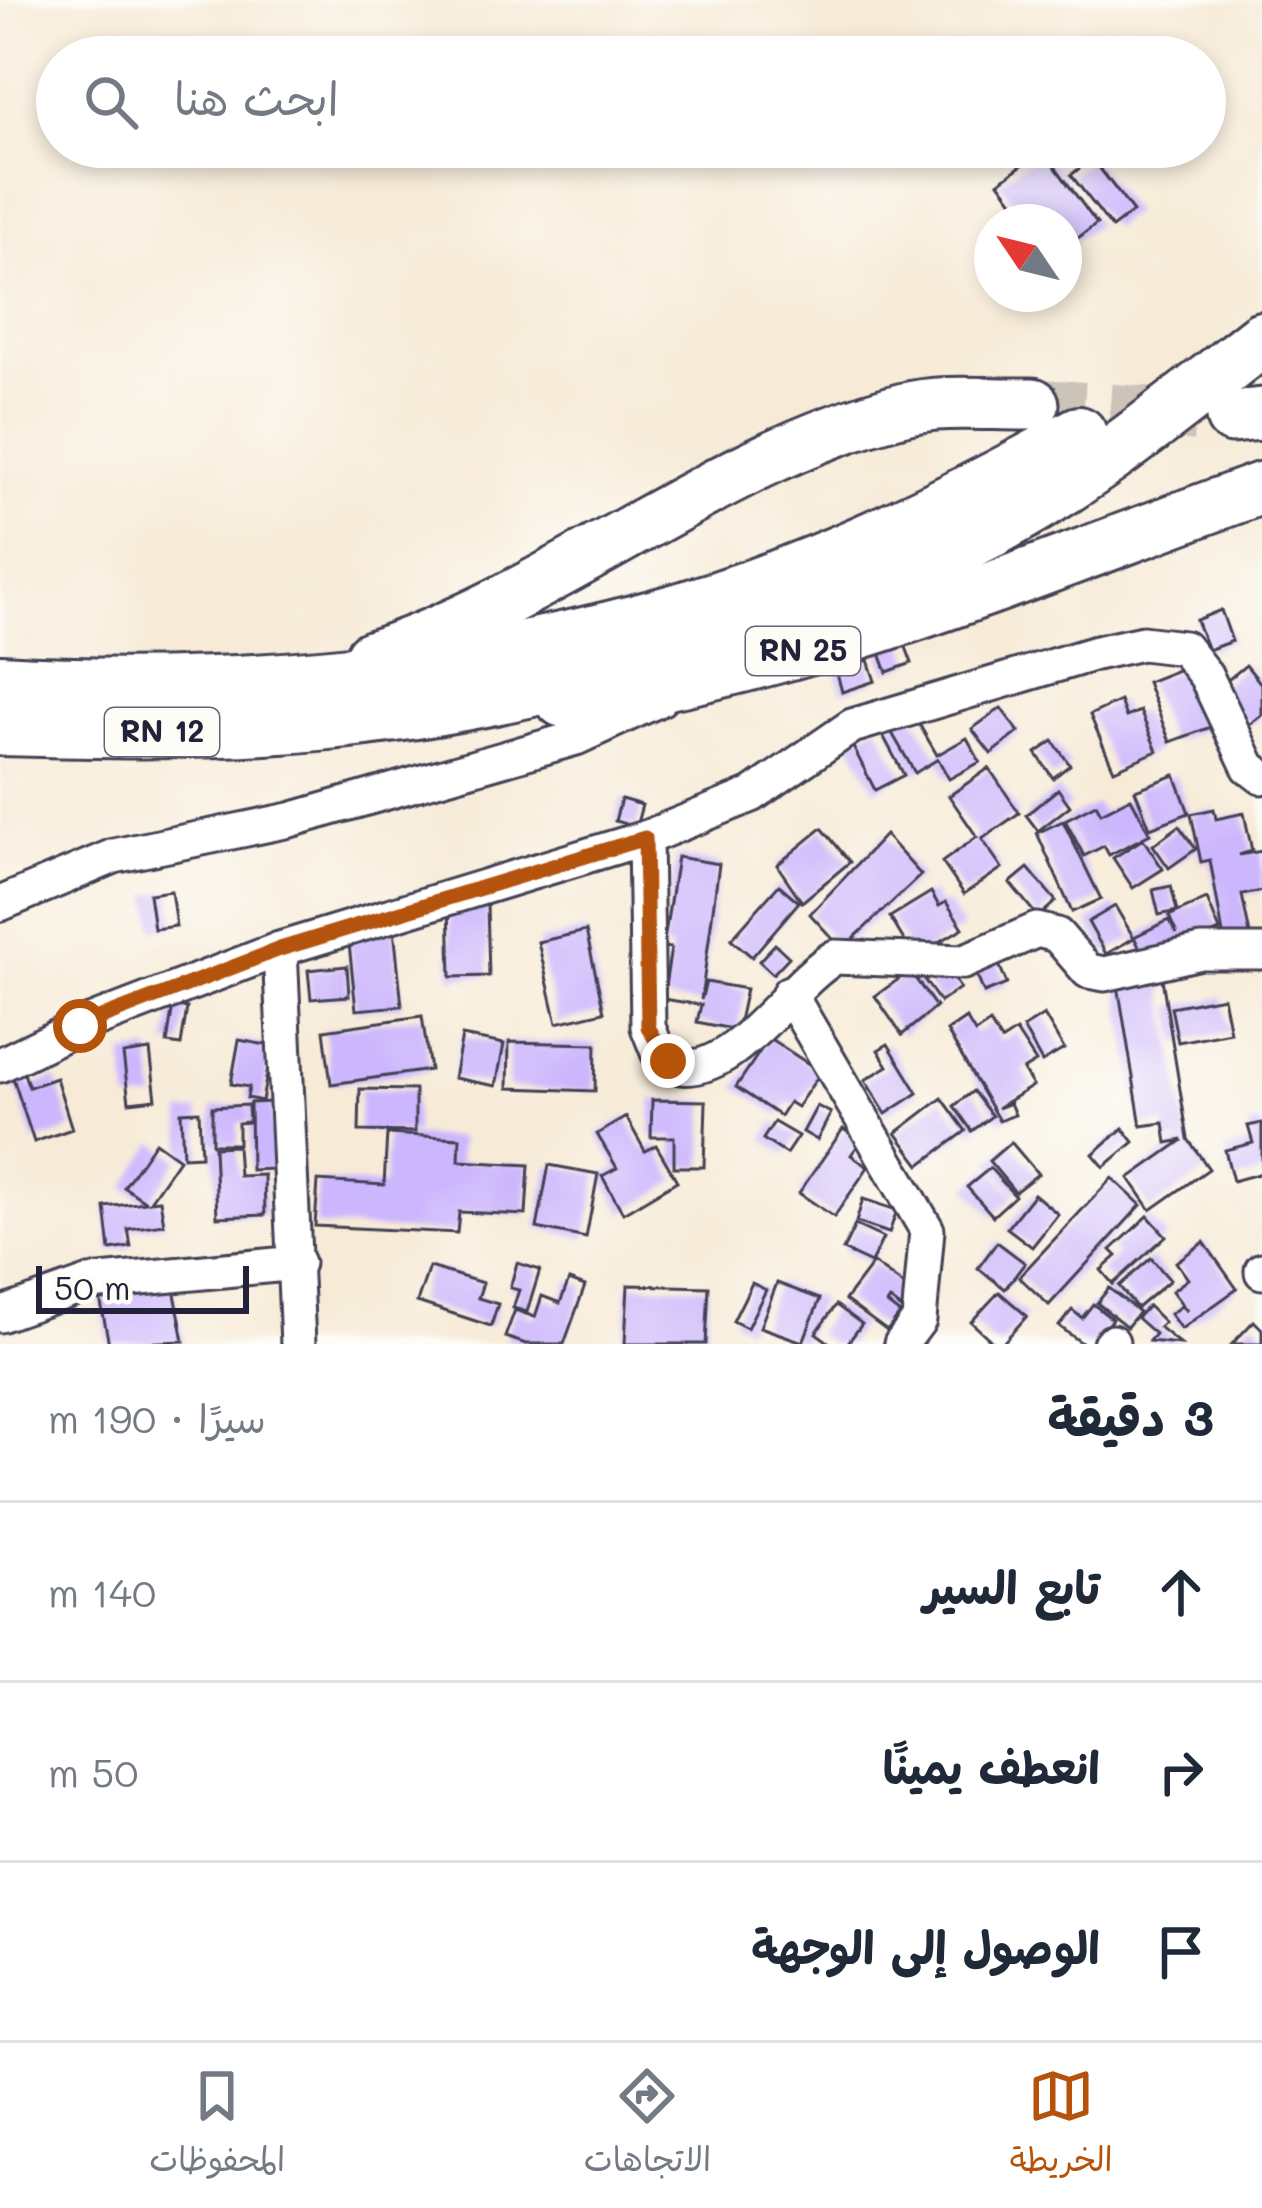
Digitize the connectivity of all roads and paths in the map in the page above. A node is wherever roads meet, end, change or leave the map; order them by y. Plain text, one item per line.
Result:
1 (1262, 305) edge
2 (1262, 339) edge
3 (1033, 404) tunnel mouth
4 (1262, 488) edge
5 (699, 680) junction
6 (2, 698) edge
7 (316, 700) junction
8 (1262, 777) edge
9 (645, 838) junction
10 (0, 904) edge
11 (280, 949) junction
12 (1262, 952) edge
13 (789, 993) junction
14 (0, 1065) edge
15 (297, 1263) junction
16 (0, 1316) edge
17 (298, 1344) edge
18 (901, 1344) edge

1 - 7 highway
2 - 7 highway
3 - 7 main road
4 - 5 main road, RN 25
5 - 7 main road, RN 25
5 - 10 street
6 - 7 highway
8 - 9 street
9 - 11 street
9 - 13 street
11 - 14 street
11 - 15 street
12 - 13 street
13 - 18 street
15 - 16 street
15 - 17 street

